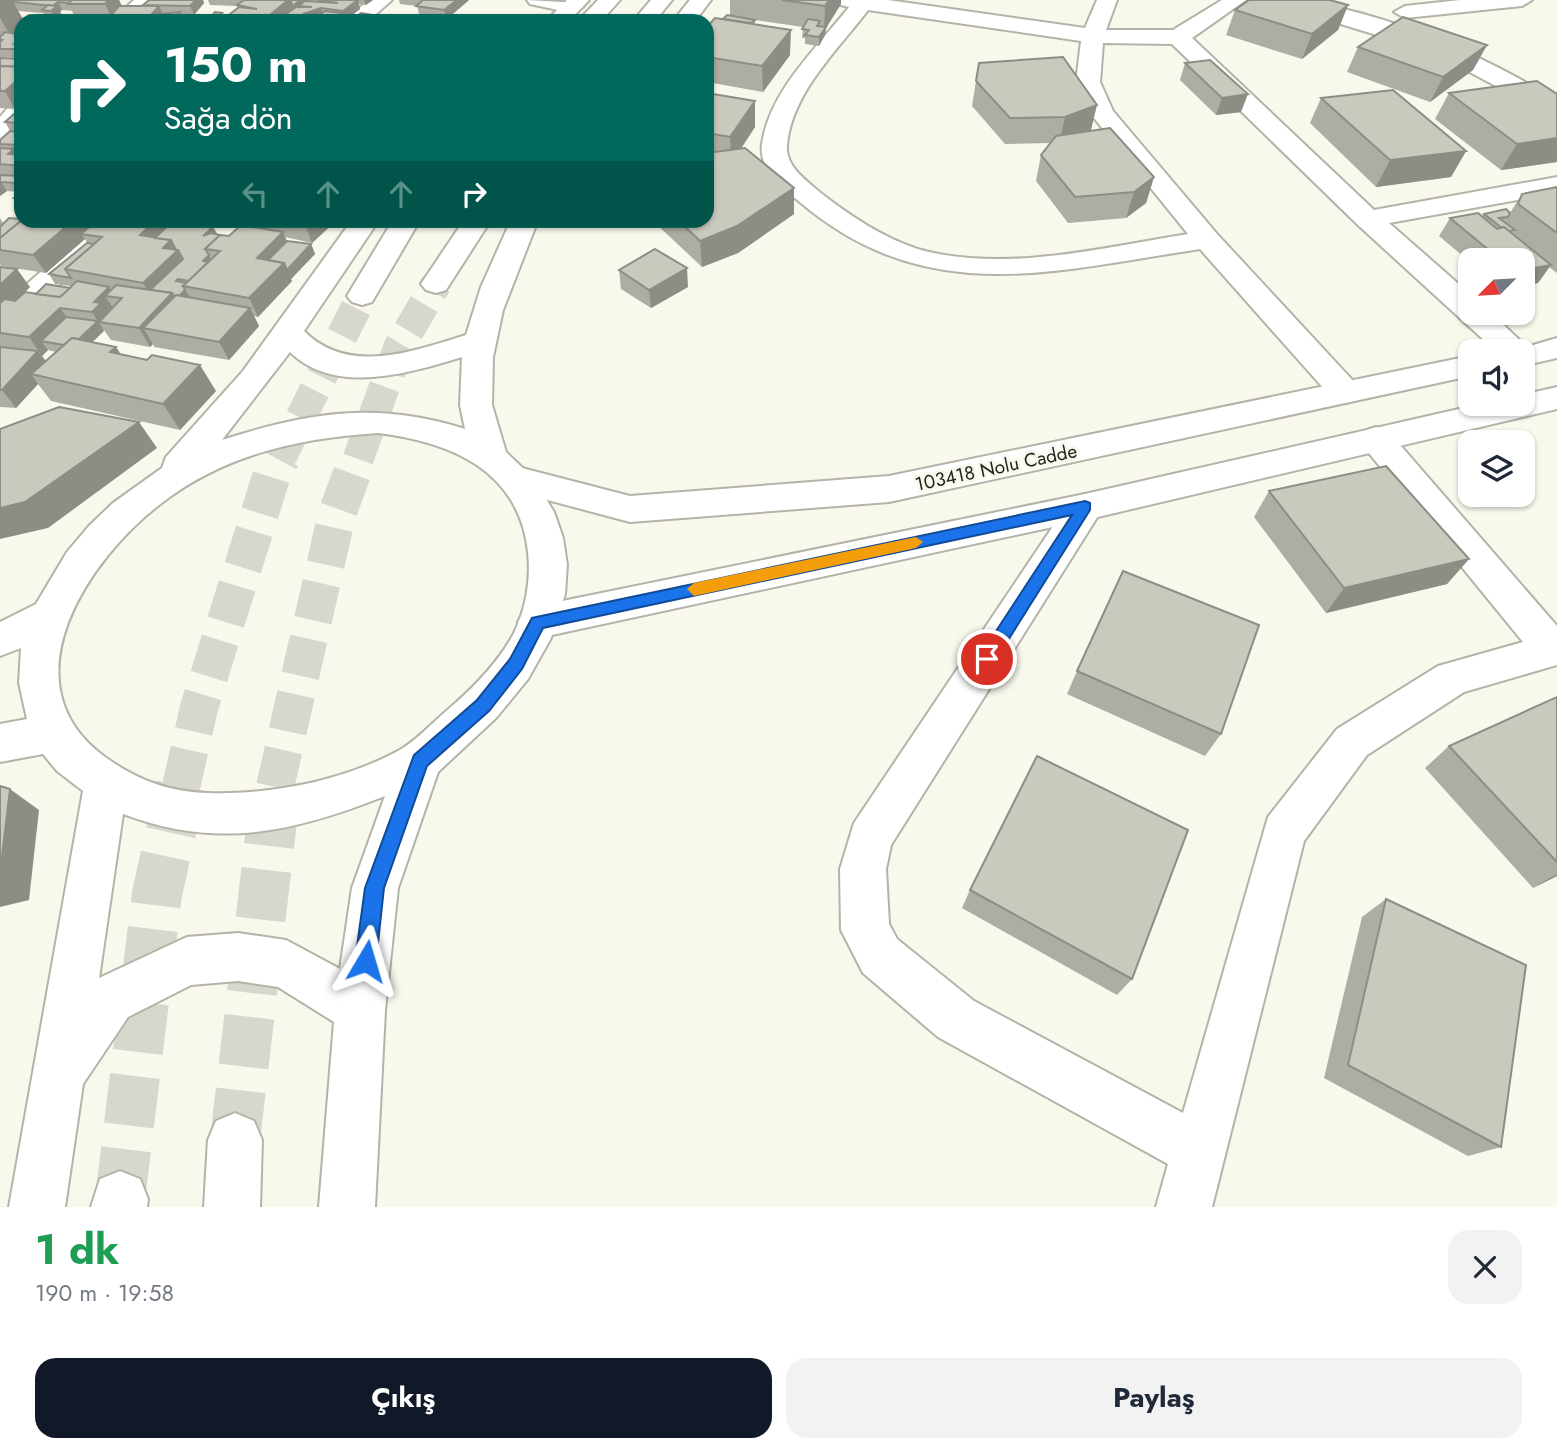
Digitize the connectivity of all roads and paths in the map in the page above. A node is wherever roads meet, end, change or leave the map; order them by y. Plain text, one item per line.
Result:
1 (147, 0) edge
2 (382, 0) edge
3 (537, 0) edge
4 (610, 0) edge
5 (662, 0) edge
6 (701, 0) edge
7 (1107, 0) edge
8 (1236, 0) edge
9 (1283, 0) edge
10 (1522, 0) edge
11 (858, 1) edge
12 (1490, 1) edge
13 (1409, 6) edge
14 (569, 9) edge
15 (130, 14) edge
16 (364, 14) edge
17 (596, 14) edge
18 (650, 14) edge
19 (690, 14) edge
20 (1377, 28) junction
21 (1093, 36) junction
22 (1178, 37) junction
23 (1557, 81) edge
24 (1519, 86) junction
25 (1557, 112) edge
26 (1557, 185) edge
27 (1368, 219) junction
28 (107, 228) edge
29 (360, 228) edge
30 (402, 228) edge
31 (473, 228) edge
32 (521, 228) edge
33 (1207, 240) junction
34 (436, 284) tunnel mouth
35 (362, 296) tunnel mouth
36 (1458, 299) edge
37 (0, 324) edge
38 (1487, 326) edge
39 (287, 331) junction
40 (1502, 339) edge
41 (478, 342) junction
42 (1557, 348) edge
43 (1535, 353) edge
44 (1458, 368) edge
45 (1345, 391) junction
46 (1557, 398) edge
47 (1376, 439) junction
48 (504, 468) junction
49 (153, 491) junction
50 (1085, 507) junction
51 (50, 615) junction
52 (538, 622) junction
53 (0, 640) edge
54 (1556, 649) edge
55 (54, 733) junction
56 (0, 743) edge
57 (420, 761) junction
58 (106, 783) junction
59 (360, 1010) junction
60 (58, 1077) junction
61 (235, 1140) tunnel mouth
62 (1201, 1152) junction
63 (37, 1207) edge
64 (232, 1207) edge
65 (347, 1207) edge
66 (1184, 1207) edge

1 - 15 street
2 - 16 street
3 - 14 street
4 - 17 street
5 - 18 street
6 - 19 street
7 - 21 street
8 - 22 street
9 - 20 street
10 - 12 street
11 - 21 street
11 - 33 street
12 - 13 street
13 - 20 street
20 - 24 street
21 - 22 street
21 - 33 street
22 - 27 street
23 - 24 street
24 - 25 street
26 - 27 street
27 - 36 street
28 - 37 street
29 - 39 street
30 - 35 street
31 - 34 street
32 - 41 street
33 - 45 street
38 - 40 street
39 - 41 street
39 - 49 street
41 - 48 street
42 - 43 street
44 - 45 street, 103418 Nolu Cadde
45 - 48 street, 103418 Nolu Cadde
46 - 47 street
47 - 50 street
47 - 54 street
48 - 49 street
48 - 52 street
49 - 51 street
50 - 52 street
50 - 62 street
51 - 53 street
51 - 55 street
52 - 57 street
54 - 62 street
55 - 56 street
55 - 58 street
57 - 58 street
57 - 59 street
58 - 60 street
59 - 60 street
59 - 65 street
60 - 63 street
61 - 64 street
62 - 66 street

